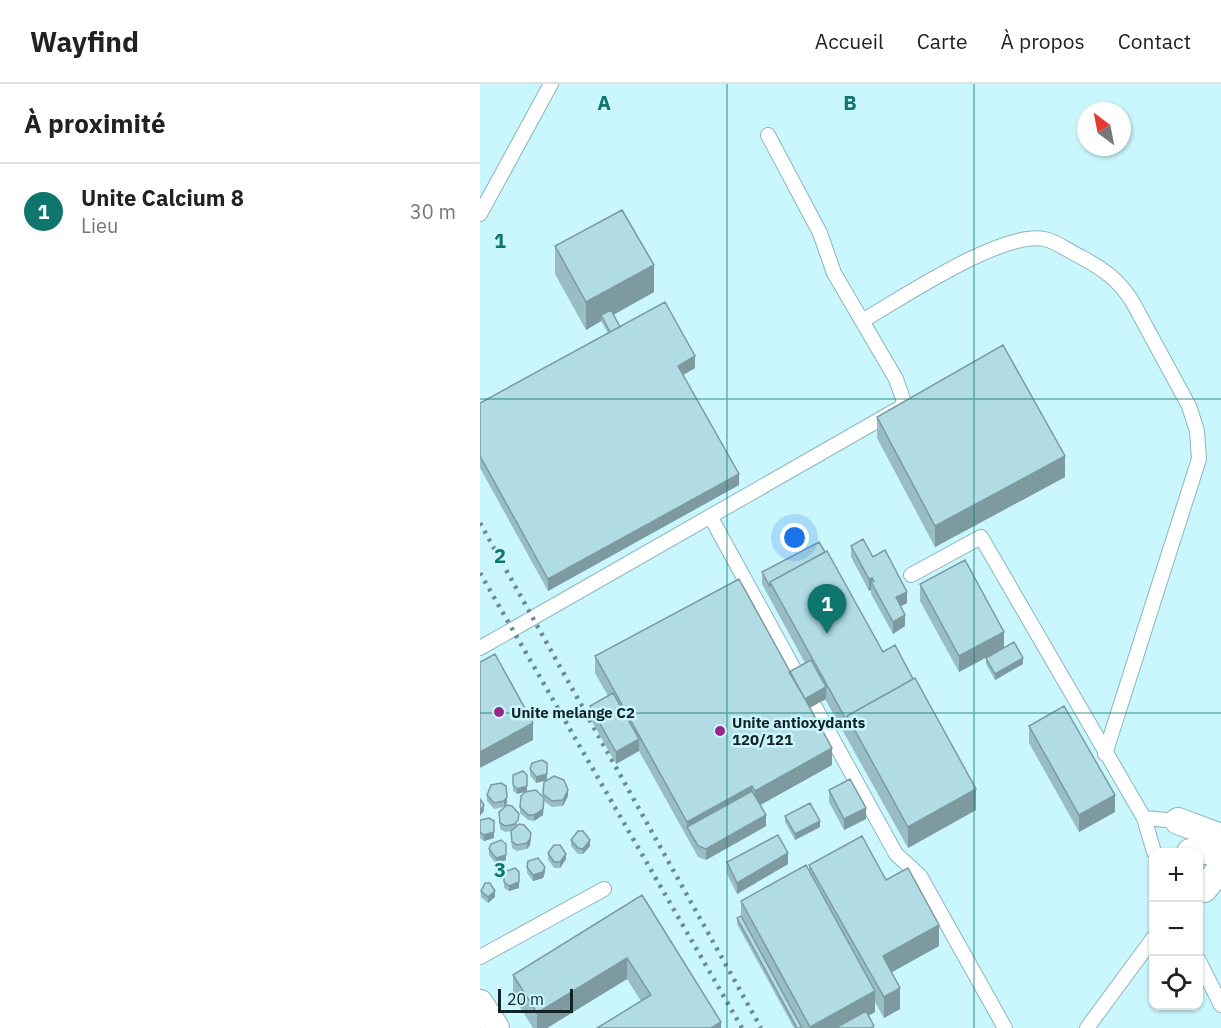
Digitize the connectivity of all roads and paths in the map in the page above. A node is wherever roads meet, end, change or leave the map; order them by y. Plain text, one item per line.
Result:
1 (551, 84) edge
2 (768, 135) dead end
3 (480, 214) edge
4 (862, 321) junction
5 (710, 516) junction
6 (911, 575) dead end
7 (480, 648) edge
8 (799, 678) edge
9 (814, 705) edge
10 (1105, 754) junction
11 (1144, 818) junction
12 (1178, 821) joint
13 (1221, 839) edge
14 (1153, 848) edge
15 (1203, 851) edge
16 (1221, 862) edge
17 (604, 889) dead end
18 (1203, 889) edge
19 (1149, 944) edge
20 (480, 957) edge
21 (1203, 969) edge
22 (480, 1003) edge
23 (1221, 1005) edge
24 (496, 1028) edge
25 (1005, 1028) edge
26 (1087, 1028) edge

1 - 3 lane
2 - 4 lane
4 - 5 lane
4 - 10 lane
5 - 7 lane
5 - 8 lane
6 - 10 lane
9 - 25 lane
10 - 11 lane
11 - 12 lane
11 - 14 lane
12 - 13 street
13 - 15 street
16 - 18 street
17 - 20 lane
19 - 26 lane
21 - 23 lane
22 - 24 street

